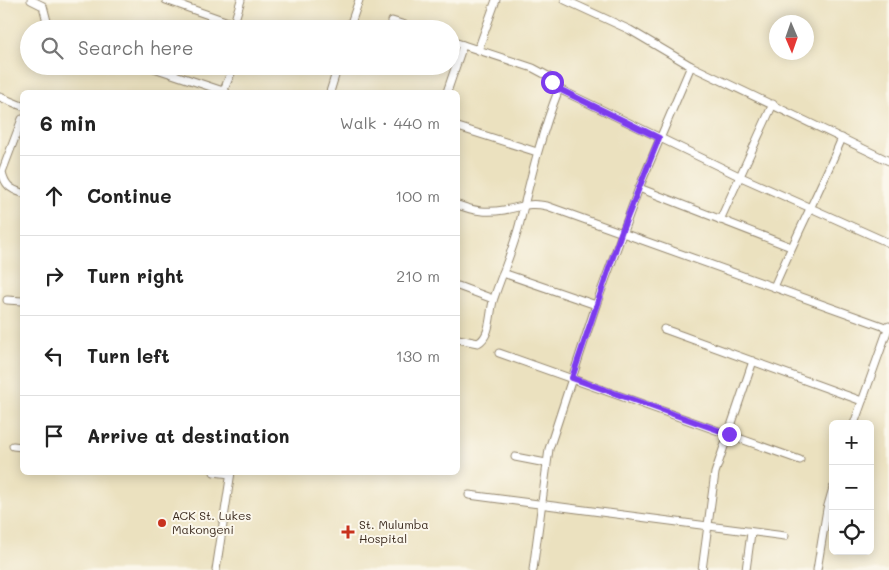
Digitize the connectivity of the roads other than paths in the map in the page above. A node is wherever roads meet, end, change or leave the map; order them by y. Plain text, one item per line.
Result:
1 (31, 0) edge
2 (166, 0) edge
3 (241, 0) edge
4 (358, 0) edge
5 (496, 0) edge
6 (565, 0) edge
7 (47, 20) edge
8 (225, 20) edge
9 (235, 20) edge
10 (352, 20) edge
11 (460, 44) edge
12 (463, 45) junction
13 (478, 50) junction
14 (460, 54) edge
15 (691, 66) junction
16 (175, 75) edge
17 (231, 75) edge
18 (335, 75) edge
19 (453, 75) edge
20 (559, 89) junction
21 (219, 90) edge
22 (226, 90) edge
23 (331, 90) edge
24 (448, 90) edge
25 (0, 97) edge
26 (773, 104) junction
27 (20, 105) edge
28 (20, 124) edge
29 (460, 128) edge
30 (659, 138) junction
31 (842, 138) junction
32 (537, 152) junction
33 (889, 160) edge
34 (741, 176) junction
35 (639, 188) junction
36 (20, 192) edge
37 (524, 204) junction
38 (460, 206) edge
39 (812, 208) junction
40 (720, 220) junction
41 (621, 233) junction
42 (889, 243) edge
43 (791, 247) junction
44 (503, 273) junction
45 (460, 287) edge
46 (774, 287) junction
47 (7, 300) dead end
48 (493, 300) junction
49 (20, 301) edge
50 (596, 305) junction
51 (889, 327) edge
52 (664, 329) dead end
53 (460, 340) edge
54 (499, 353) dead end
55 (753, 361) junction
56 (572, 378) junction
57 (862, 401) junction
58 (855, 420) edge
59 (729, 434) junction
60 (13, 446) dead end
61 (20, 447) edge
62 (515, 457) dead end
63 (800, 460) dead end
64 (546, 463) junction
65 (231, 475) edge
66 (469, 495) dead end
67 (829, 502) edge
68 (540, 506) junction
69 (707, 528) junction
70 (751, 533) junction
71 (785, 536) dead end
72 (216, 570) edge
73 (532, 570) edge
74 (702, 570) edge
75 (746, 570) edge
76 (817, 570) edge

1 - 7 street
2 - 8 street
3 - 9 street
4 - 10 street
5 - 13 street
6 - 15 street
11 - 12 street
12 - 13 street
12 - 14 street
13 - 20 street
15 - 26 street
15 - 30 street
16 - 21 street
17 - 22 street
18 - 23 street
19 - 24 street
20 - 30 street
20 - 32 street
25 - 27 street
26 - 31 street
26 - 34 street
28 - 36 street
29 - 32 street
30 - 34 street
30 - 35 street
31 - 33 street
31 - 39 street
32 - 37 street
34 - 39 street
34 - 40 street
35 - 40 street
35 - 41 street
37 - 38 street
37 - 41 street
37 - 44 street
39 - 42 street
39 - 43 street
40 - 43 street
41 - 46 street
41 - 50 street
43 - 46 street
44 - 48 street
44 - 50 street
45 - 48 street
46 - 51 street
47 - 49 street
48 - 53 street
50 - 56 street
51 - 57 street
52 - 55 street
54 - 56 street
55 - 57 street
55 - 59 street
56 - 59 street
56 - 64 street
57 - 58 street
59 - 63 street
59 - 69 street
60 - 61 street
62 - 64 street
64 - 68 street
65 - 72 street
66 - 68 street
67 - 76 street
68 - 69 street
68 - 73 street
69 - 70 street
69 - 74 street
70 - 71 street
70 - 75 street

